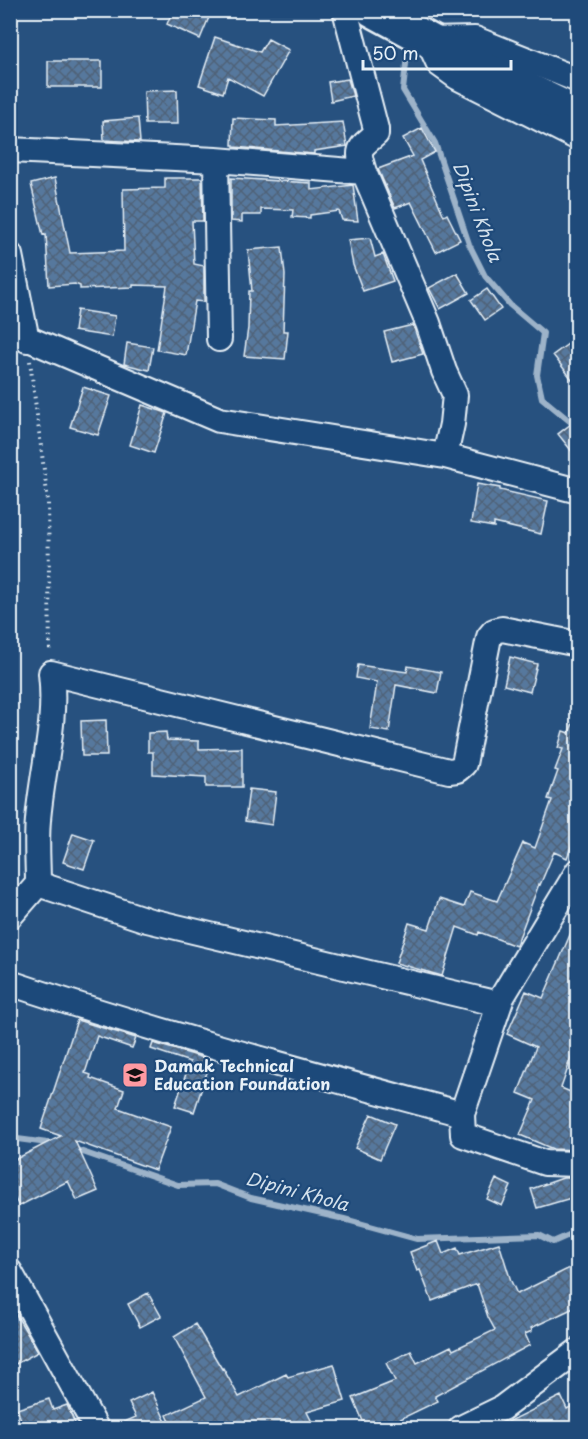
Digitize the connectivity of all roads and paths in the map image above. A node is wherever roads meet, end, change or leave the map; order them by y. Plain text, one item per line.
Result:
1 (345, 10) edge
2 (373, 10) edge
3 (428, 40) junction
4 (578, 80) edge
5 (578, 114) edge
6 (578, 138) edge
7 (10, 150) edge
8 (216, 160) junction
9 (364, 171) junction
10 (10, 255) edge
11 (19, 336) edge
12 (219, 339) dead end
13 (445, 456) junction
14 (578, 491) edge
15 (578, 644) edge
16 (51, 673) junction
17 (576, 876) edge
18 (38, 884) junction
19 (10, 916) edge
20 (10, 983) edge
21 (499, 1004) junction
22 (462, 1114) junction
23 (578, 1164) edge
24 (10, 1272) edge
25 (578, 1350) edge
26 (96, 1428) edge
27 (461, 1428) edge

1 - 9 street
2 - 3 highway
3 - 4 street
3 - 5 highway
3 - 6 street
7 - 8 street
8 - 9 street
8 - 12 street
9 - 13 street
10 - 11 street
11 - 13 street
11 - 16 path
13 - 14 street
15 - 16 street
16 - 18 street
17 - 21 street
18 - 19 street
18 - 21 street
20 - 22 street
21 - 22 street
22 - 23 street
24 - 26 street
25 - 27 street

